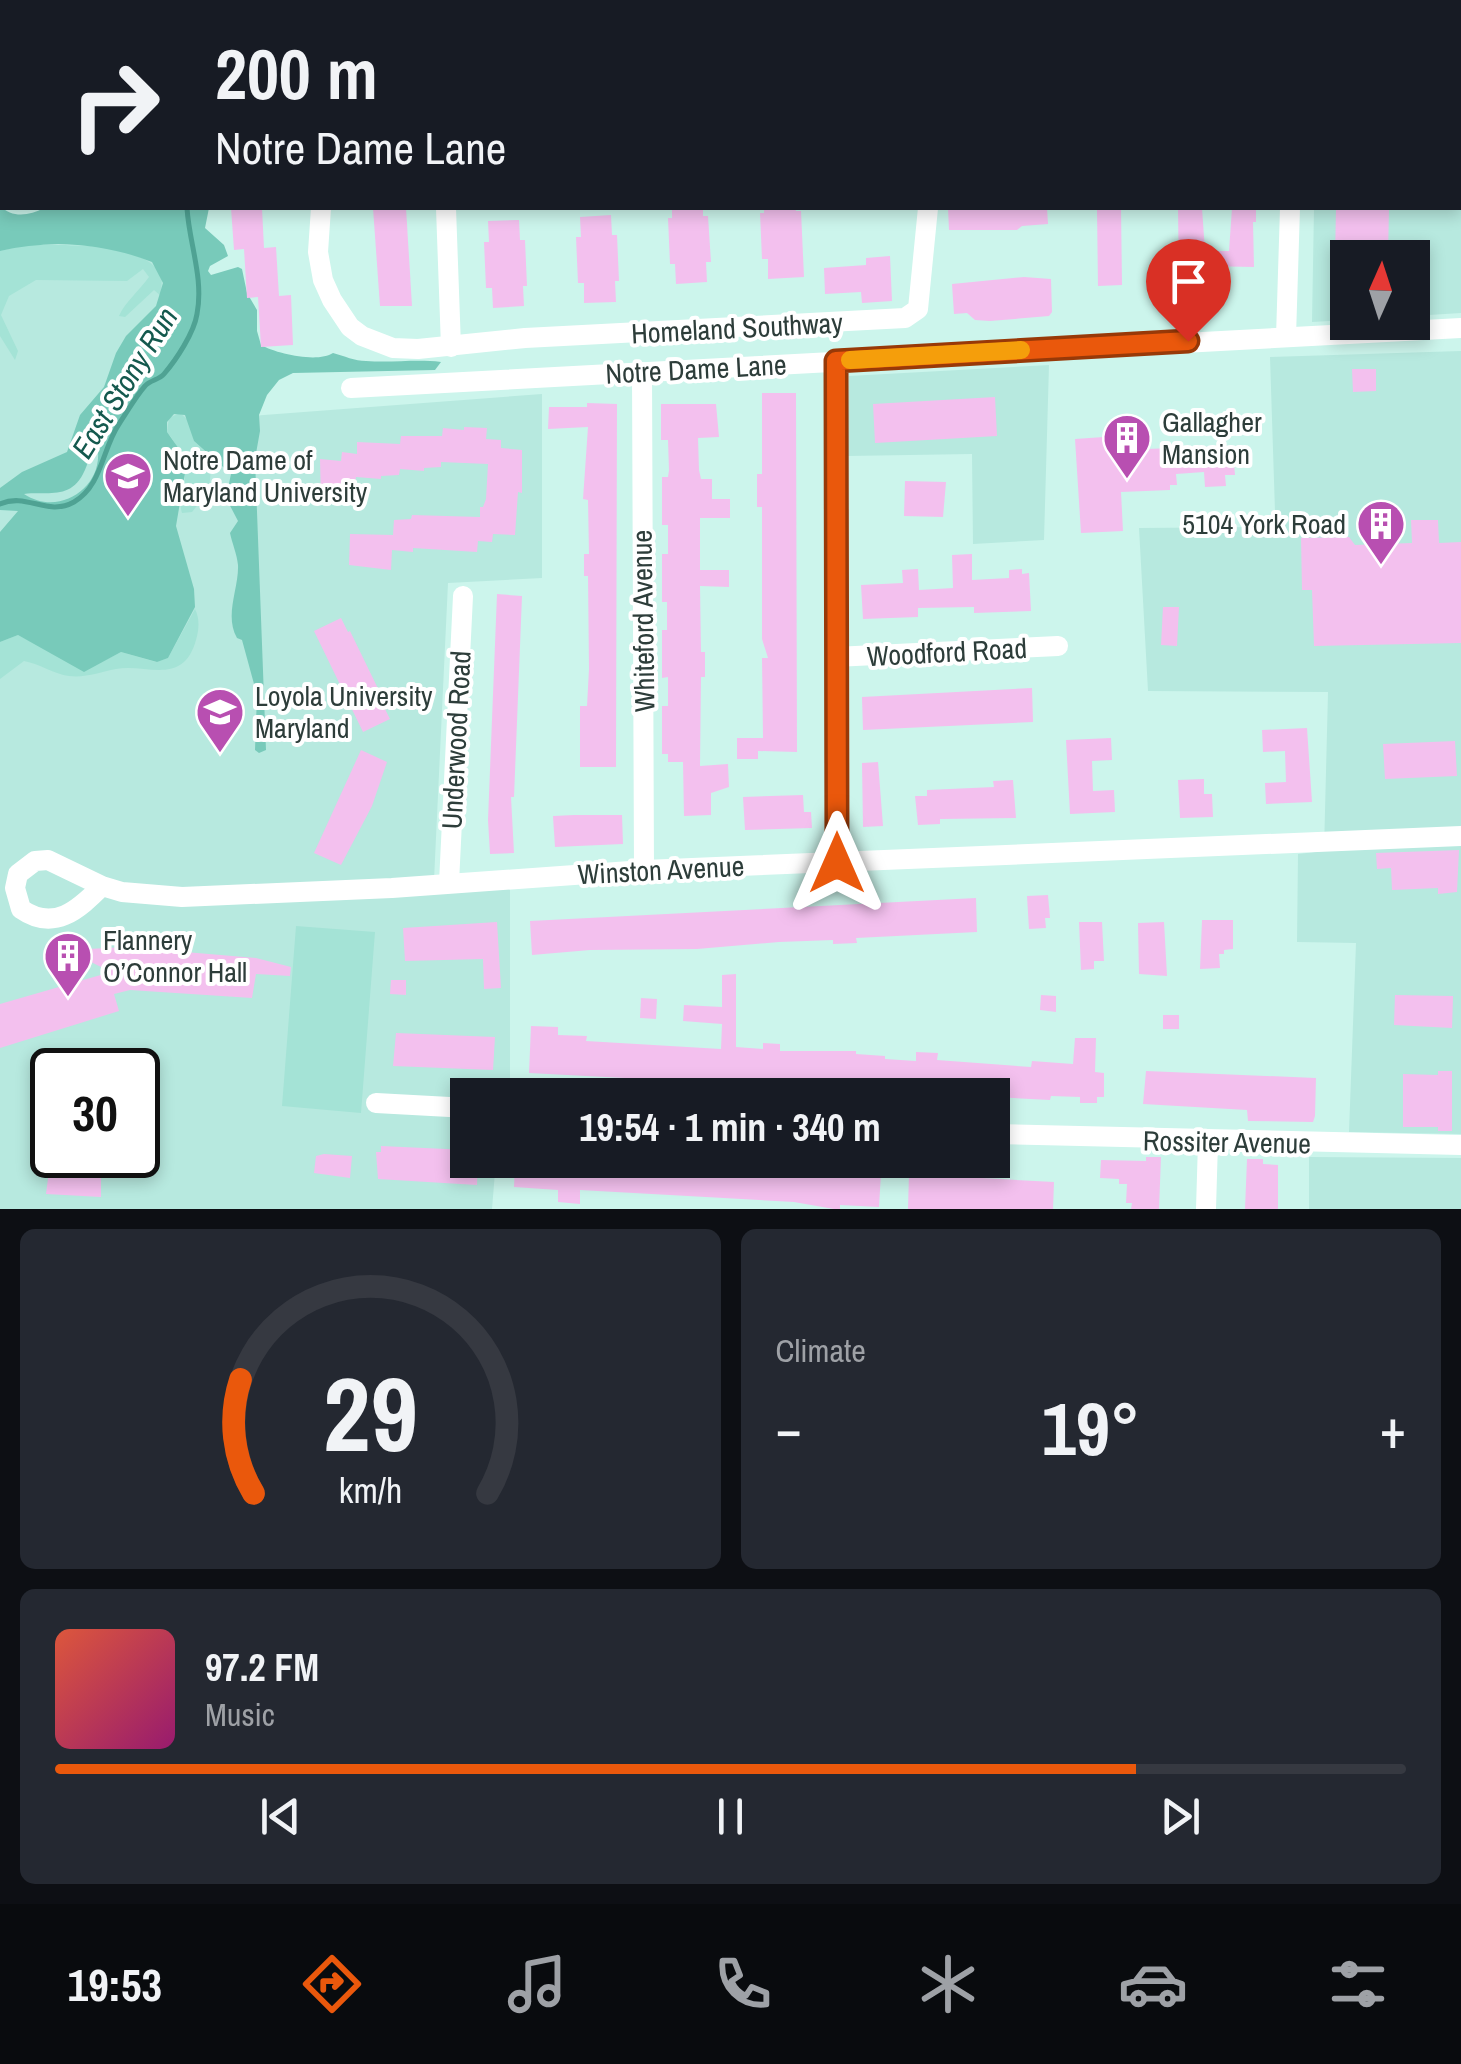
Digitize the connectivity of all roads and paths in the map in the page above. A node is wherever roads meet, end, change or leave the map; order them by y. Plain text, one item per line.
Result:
1 (321, 210) edge
2 (446, 210) edge
3 (928, 210) edge
4 (1290, 210) edge
5 (1461, 328) edge
6 (1286, 337) junction
7 (451, 346) junction
8 (836, 361) junction
9 (642, 372) junction
10 (351, 388) dead end
11 (463, 596) dead end
12 (1058, 646) dead end
13 (835, 657) junction
14 (1461, 836) edge
15 (837, 863) junction
16 (644, 870) junction
17 (449, 883) junction
18 (102, 886) dead end
19 (376, 1103) dead end
20 (450, 1107) edge
21 (1010, 1135) edge
22 (1208, 1142) junction
23 (1461, 1145) edge
24 (1206, 1209) edge

1 - 7 street, Homeland Southway
2 - 7 street
3 - 7 street, Homeland Southway
4 - 6 street
5 - 6 street, Notre Dame Lane
6 - 8 street, Notre Dame Lane
8 - 9 street, Notre Dame Lane
8 - 13 street
9 - 10 street, Notre Dame Lane
9 - 16 street, Whiteford Avenue
11 - 17 street, Underwood Road
12 - 13 street, Woodford Road
13 - 15 street
14 - 15 street, Winston Avenue
15 - 16 street, Winston Avenue
16 - 17 street, Winston Avenue
17 - 18 street, Winston Avenue
19 - 20 street
21 - 22 street, Rossiter Avenue
22 - 23 street, Rossiter Avenue
22 - 24 street

